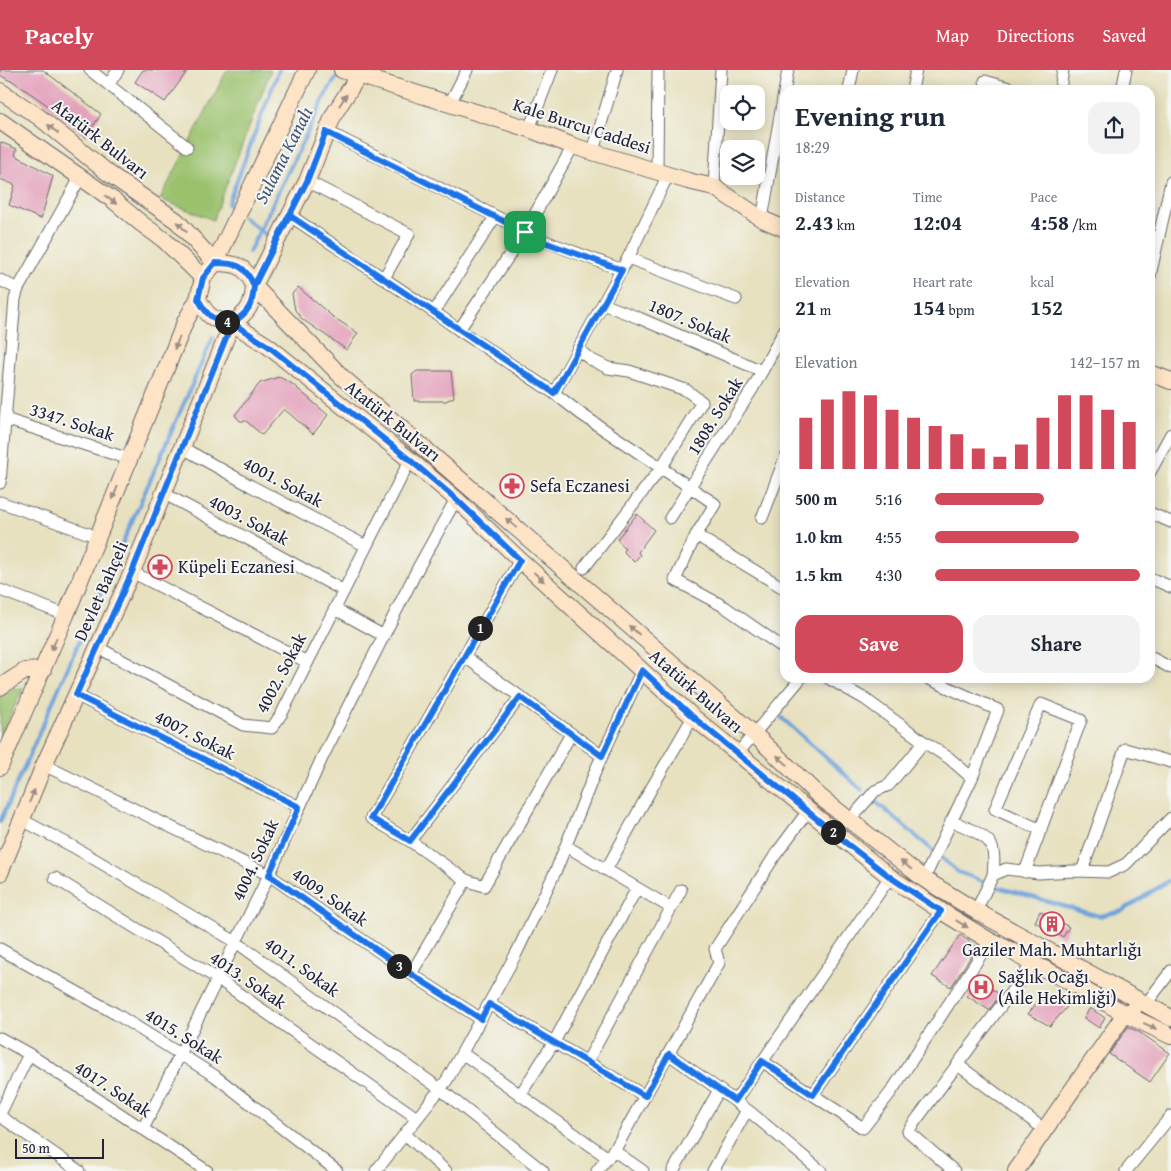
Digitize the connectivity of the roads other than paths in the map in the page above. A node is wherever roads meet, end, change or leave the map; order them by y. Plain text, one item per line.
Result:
1 (90, 70) edge
2 (118, 70) edge
3 (308, 70) edge
4 (342, 70) edge
5 (467, 70) edge
6 (552, 70) edge
7 (617, 70) edge
8 (658, 70) edge
9 (721, 70) edge
10 (788, 70) edge
11 (853, 70) edge
12 (916, 70) edge
13 (1063, 70) edge
14 (1126, 70) edge
15 (361, 73) edge
16 (985, 81) dead end
17 (108, 84) junction
18 (785, 85) edge
19 (850, 85) edge
20 (913, 85) edge
21 (999, 85) edge
22 (1061, 85) edge
23 (1123, 85) edge
24 (0, 91) edge
25 (450, 103) junction
26 (780, 116) edge
27 (0, 121) edge
28 (529, 130) junction
29 (326, 132) junction
30 (574, 146) junction
31 (187, 147) dead end
32 (593, 151) junction
33 (662, 173) junction
34 (80, 178) junction
35 (307, 181) junction
36 (1171, 182) edge
37 (714, 187) junction
38 (289, 215) junction
39 (495, 217) junction
40 (762, 219) junction
41 (780, 227) edge
42 (525, 232) junction
43 (1155, 254) edge
44 (628, 258) junction
45 (215, 263) junction
46 (622, 270) junction
47 (203, 278) junction
48 (384, 278) junction
49 (0, 280) edge
50 (254, 286) junction
51 (18, 289) junction
52 (198, 299) junction
53 (736, 299) dead end
54 (603, 304) junction
55 (434, 312) junction
56 (232, 323) junction
57 (459, 330) junction
58 (780, 338) edge
59 (579, 350) junction
60 (762, 371) junction
61 (1155, 375) edge
62 (1171, 381) edge
63 (554, 393) junction
64 (5, 419) junction
65 (1171, 434) edge
66 (183, 448) junction
67 (129, 459) junction
68 (410, 460) junction
69 (1155, 463) edge
70 (661, 468) junction
71 (780, 472) edge
72 (0, 483) edge
73 (690, 488) junction
74 (164, 494) junction
75 (456, 499) junction
76 (0, 502) edge
77 (1155, 514) edge
78 (670, 518) dead end
79 (762, 518) dead end
80 (1171, 522) edge
81 (696, 535) junction
82 (98, 537) junction
83 (366, 546) junction
84 (520, 560) junction
85 (584, 568) dead end
86 (132, 572) junction
87 (1155, 580) edge
88 (780, 586) edge
89 (1171, 586) edge
90 (0, 590) edge
91 (344, 591) junction
92 (335, 609) junction
93 (66, 615) junction
94 (384, 636) junction
95 (97, 646) junction
96 (780, 646) edge
97 (464, 656) junction
98 (1155, 660) edge
99 (307, 662) junction
100 (1171, 668) edge
101 (43, 670) junction
102 (642, 670) junction
103 (797, 683) edge
104 (837, 683) edge
105 (938, 683) edge
106 (0, 687) edge
107 (76, 695) junction
108 (520, 697) junction
109 (693, 717) junction
110 (571, 734) junction
111 (754, 734) junction
112 (924, 742) junction
113 (738, 753) junction
114 (602, 756) junction
115 (1171, 762) edge
116 (44, 765) junction
117 (0, 767) edge
118 (972, 778) junction
119 (299, 807) junction
120 (808, 811) junction
121 (1171, 818) edge
122 (22, 820) junction
123 (848, 821) junction
124 (951, 821) junction
125 (1041, 830) junction
126 (410, 841) junction
127 (566, 846) junction
128 (606, 870) junction
129 (1082, 871) junction
130 (1025, 872) junction
131 (0, 873) edge
132 (269, 875) junction
133 (890, 877) junction
134 (55, 878) dead end
135 (924, 879) junction
136 (466, 880) junction
137 (991, 881) junction
138 (637, 888) junction
139 (681, 890) dead end
140 (671, 908) junction
141 (941, 911) junction
142 (976, 911) junction
143 (990, 941) junction
144 (236, 942) junction
145 (0, 949) edge
146 (1032, 964) junction
147 (1171, 971) edge
148 (411, 974) junction
149 (218, 979) junction
150 (489, 1004) junction
151 (1146, 1004) junction
152 (1126, 1014) junction
153 (1171, 1018) edge
154 (481, 1019) junction
155 (1171, 1036) edge
156 (0, 1038) edge
157 (554, 1042) junction
158 (462, 1053) junction
159 (29, 1054) junction
160 (180, 1054) junction
161 (669, 1054) junction
162 (762, 1061) junction
163 (587, 1062) junction
164 (958, 1065) junction
165 (440, 1089) junction
166 (719, 1090) junction
167 (520, 1095) junction
168 (813, 1095) junction
169 (645, 1096) junction
170 (735, 1101) junction
171 (747, 1110) junction
172 (0, 1115) edge
173 (1171, 1116) edge
174 (417, 1118) junction
175 (143, 1130) junction
176 (1045, 1130) junction
177 (405, 1134) junction
178 (610, 1154) junction
179 (382, 1169) edge
180 (79, 1171) edge
181 (207, 1171) edge
182 (337, 1171) edge
183 (446, 1171) edge
184 (543, 1171) edge
185 (597, 1171) edge
186 (643, 1171) edge
187 (673, 1171) edge
188 (713, 1171) edge
189 (821, 1171) edge
190 (954, 1171) edge
191 (1016, 1171) edge
192 (1126, 1171) edge

1 - 17 street
2 - 17 street
3 - 45 main road
4 - 15 main road, Kale Burcu Caddesi
5 - 25 street
6 - 28 street
7 - 32 street
8 - 33 street
9 - 37 street
10 - 18 street
11 - 19 street
12 - 20 street
13 - 22 street
14 - 23 street
15 - 25 main road, Kale Burcu Caddesi
29 -> 15 main road
16 - 21 street
17 - 31 street
45 -> 24 main road, Atatürk Bulvarı
25 - 28 main road, Kale Burcu Caddesi
26 - 40 street
27 - 34 main road
28 - 30 main road, Kale Burcu Caddesi
29 - 35 main road
29 - 39 street
30 - 32 main road, Kale Burcu Caddesi
30 - 42 street
32 - 33 main road, Kale Burcu Caddesi
33 - 37 main road, Kale Burcu Caddesi
33 - 44 street
34 -> 47 main road
34 - 51 street
35 - 38 main road
35 - 48 street
36 - 43 street
37 - 40 main road, Kale Burcu Caddesi
38 - 48 street
38 - 50 main road
39 - 42 street
39 - 55 street
40 - 41 main road, Kale Burcu Caddesi
42 - 46 street
42 - 57 street
44 - 46 street
44 - 53 street
45 - 47 main road
45 - 50 main road
46 - 54 street
47 - 52 main road
48 - 55 street
49 - 51 street
50 - 56 main road
111 -> 50 main road, Atatürk Bulvarı
51 - 64 street
52 - 56 main road
52 -> 67 main road, Devlet Bahçeli
54 - 59 street
54 - 60 street, 1807. Sokak
55 - 57 street
56 - 66 main road, Devlet Bahçeli
56 - 68 main road, Atatürk Bulvarı
57 - 63 street
58 - 60 street, 1808. Sokak
59 - 63 street
59 - 70 street
60 - 73 street, 1808. Sokak
61 - 62 main road
63 - 70 street
64 - 67 street, 3347. Sokak
64 - 72 street
65 - 69 street
66 - 74 main road, Devlet Bahçeli
66 - 83 street, 4001. Sokak
67 -> 82 main road, Devlet Bahçeli
68 - 75 main road, Atatürk Bulvarı
68 - 83 street, 4002. Sokak
70 - 73 street
70 - 85 street
71 - 79 street
73 - 78 street, 1808. Sokak
73 - 81 street
74 - 86 main road, Devlet Bahçeli
74 - 91 street, 4003. Sokak
75 - 84 main road, Atatürk Bulvarı
75 - 94 street, 4004. Sokak
76 - 82 street
77 - 80 street
81 - 88 street
81 - 96 street
82 - 93 main road, Devlet Bahçeli
83 - 91 street, 4002. Sokak
84 - 97 street
84 -> 102 main road, Atatürk Bulvarı
86 - 95 main road, Devlet Bahçeli
86 - 99 street
87 - 89 street
90 - 93 street
91 - 92 street, 4002. Sokak
92 - 94 street
92 - 99 street, 4002. Sokak
93 -> 101 main road, Devlet Bahçeli
94 - 119 street, 4004. Sokak
95 - 99 street, 4002. Sokak
95 - 107 main road, Devlet Bahçeli
97 - 108 street
97 - 126 street
98 - 100 street
101 - 106 main road
101 - 117 main road, Devlet Bahçeli
102 - 109 main road, Atatürk Bulvarı
102 - 114 street
103 - 111 street
104 - 112 street
105 - 118 street
107 - 116 main road, Devlet Bahçeli
107 - 119 street, 4007. Sokak
108 - 110 street
108 - 126 street
109 - 113 main road, Atatürk Bulvarı
109 - 128 street
110 - 114 street
110 - 136 street
111 - 113 street
123 -> 111 main road, Atatürk Bulvarı
112 - 118 street
112 - 123 street
113 - 120 main road, Atatürk Bulvarı
114 - 127 street
115 - 129 street
122 -> 116 main road, Devlet Bahçeli
116 - 132 street, 4009. Sokak
118 - 124 street
119 - 132 street, 4004. Sokak
120 - 133 main road, Atatürk Bulvarı
120 - 161 street
121 - 129 street
122 - 131 main road, Devlet Bahçeli
122 - 144 street, 4011. Sokak
135 -> 123 main road, Atatürk Bulvarı
124 - 135 street
124 - 137 street
125 - 125 street
125 - 130 street
126 - 136 street
127 - 128 street
127 - 150 street
128 - 138 street
129 - 130 street
130 - 137 street
132 - 144 street, 4004. Sokak
132 - 148 street, 4009. Sokak
133 - 141 main road, Atatürk Bulvarı
133 - 162 street
134 - 149 street, 4013. Sokak
135 - 142 main road, Atatürk Bulvarı
136 - 148 street
137 - 142 street
138 - 140 street
138 - 157 street
139 - 140 street
140 - 163 street
141 -> 143 main road, Atatürk Bulvarı
141 - 168 street
142 - 151 main road, Atatürk Bulvarı
143 - 146 main road, Atatürk Bulvarı
143 - 168 street
144 - 149 street, 4004. Sokak
144 - 165 street, 4011. Sokak
145 - 160 street, 4015. Sokak
146 - 152 main road, Atatürk Bulvarı
146 - 164 street
147 - 151 street
148 - 154 street, 4009. Sokak
149 - 160 street, 4004. Sokak
149 - 174 street, 4013. Sokak
150 - 154 street
150 - 157 street
151 - 152 main road
151 - 153 main road, Atatürk Bulvarı
152 -> 155 main road, Atatürk Bulvarı
152 - 176 main road
154 - 158 street
156 - 159 street, 4017. Sokak
157 - 163 street
157 - 167 street
158 - 165 street
158 - 167 street
159 - 172 street
159 - 175 street, 4017. Sokak
160 - 175 street, 4004. Sokak
160 - 182 street, 4015. Sokak
161 - 166 street
161 - 169 street
162 - 168 street
162 - 170 street
163 - 169 street
164 - 176 street
164 - 190 street
165 - 174 street
165 - 184 street, 4011. Sokak
166 - 170 street
166 - 187 street
167 - 178 street
169 - 178 street
170 - 171 street
171 - 188 street
171 - 189 street
172 - 180 street
173 - 192 street
174 - 177 street
175 - 181 street, 4017. Sokak
176 - 191 main road
177 - 179 street
177 - 183 street
178 - 185 street
178 - 186 street

